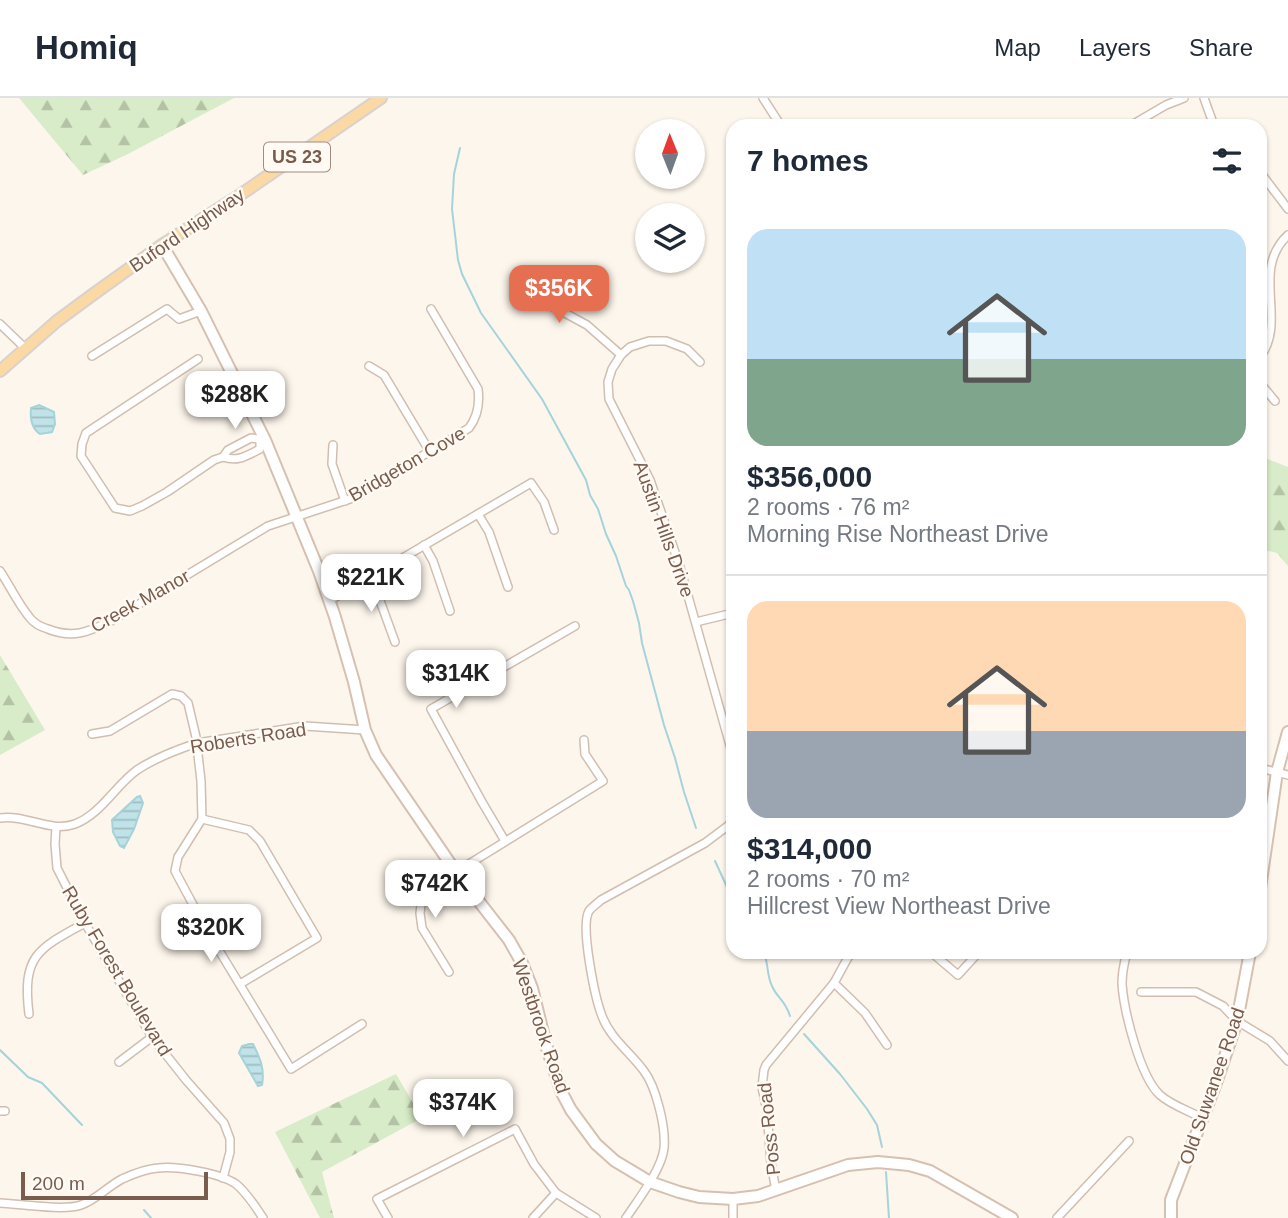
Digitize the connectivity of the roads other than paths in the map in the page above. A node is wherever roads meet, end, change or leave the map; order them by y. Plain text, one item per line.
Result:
1 (382, 98) edge
2 (763, 98) edge
3 (1184, 98) edge
4 (1204, 98) edge
5 (777, 119) edge
6 (1142, 119) edge
7 (1212, 119) edge
8 (1267, 181) edge
9 (1288, 209) edge
10 (1288, 235) edge
11 (162, 245) junction
12 (520, 275) dead end
13 (1269, 287) joint
14 (430, 309) dead end
15 (201, 310) junction
16 (0, 324) edge
17 (1267, 345) edge
18 (25, 348) junction
19 (621, 355) junction
20 (92, 356) dead end
21 (198, 359) dead end
22 (700, 362) dead end
23 (369, 366) dead end
24 (0, 371) edge
25 (1267, 391) edge
26 (1275, 401) dead end
27 (262, 440) junction
28 (333, 445) dead end
29 (430, 452) junction
30 (223, 457) junction
31 (345, 501) junction
32 (478, 514) junction
33 (297, 518) junction
34 (554, 530) dead end
35 (424, 545) junction
36 (0, 571) edge
37 (371, 576) junction
38 (508, 587) dead end
39 (329, 601) junction
40 (450, 611) dead end
41 (726, 615) edge
42 (696, 622) junction
43 (575, 626) dead end
44 (395, 642) dead end
45 (726, 724) edge
46 (365, 730) junction
47 (1288, 732) edge
48 (92, 734) dead end
49 (584, 740) dead end
50 (197, 743) junction
51 (1283, 774) edge
52 (0, 818) edge
53 (202, 819) junction
54 (56, 827) junction
55 (726, 827) edge
56 (505, 842) junction
57 (1267, 853) edge
58 (456, 872) junction
59 (85, 923) junction
60 (848, 959) edge
61 (939, 959) edge
62 (973, 959) edge
63 (1124, 959) edge
64 (1249, 959) edge
65 (449, 972) dead end
66 (834, 983) junction
67 (240, 984) junction
68 (1141, 992) dead end
69 (29, 1014) dead end
70 (1237, 1021) junction
71 (362, 1024) dead end
72 (152, 1037) junction
73 (887, 1045) dead end
74 (1288, 1061) edge
75 (119, 1062) dead end
76 (1202, 1118) junction
77 (1129, 1142) dead end
78 (223, 1178) junction
79 (650, 1182) junction
80 (776, 1191) junction
81 (556, 1193) junction
82 (733, 1199) junction
83 (0, 1203) edge
84 (263, 1218) edge
85 (388, 1218) edge
86 (533, 1218) edge
87 (596, 1218) edge
88 (626, 1218) edge
89 (733, 1218) edge
90 (1012, 1218) edge
91 (1057, 1218) edge
92 (1171, 1218) edge

1 - 11 main road, Buford Highway / US 23
2 - 5 street
3 - 6 street
4 - 7 street
8 - 9 street
10 - 13 street
11 - 15 street, Westbrook Road
11 - 18 main road, Buford Highway / US 23
12 - 19 street
13 - 17 street
14 - 29 street, Bridgeton Cove
15 - 20 street
15 - 27 street, Westbrook Road
16 - 18 street
18 - 24 main road, Buford Highway / US 23
19 - 22 street
19 - 42 street, Austin Hills Drive
21 - 30 street
23 - 29 street
25 - 26 street
27 - 30 street
27 - 30 street
27 - 33 street, Westbrook Road
28 - 31 street
29 - 31 street, Bridgeton Cove
31 - 33 street, Bridgeton Cove
32 - 34 street
32 - 35 street
32 - 38 street
33 - 36 street, Creek Manor
33 - 39 street, Westbrook Road
35 - 37 street
35 - 40 street
37 - 39 street
37 - 44 street
39 - 46 street, Westbrook Road
41 - 42 street
42 - 45 street, Austin Hills Drive
43 - 56 street
46 - 50 street, Roberts Road
46 - 58 street, Westbrook Road
47 - 51 street
48 - 50 street
49 - 56 street
50 - 53 street
50 - 54 street, Roberts Road
51 - 57 street
52 - 54 street
53 - 67 street
53 - 67 street
54 - 59 street, Ruby Forest Boulevard
55 - 79 street
56 - 58 street
58 - 65 street
58 - 79 street, Westbrook Road
59 - 69 street
59 - 72 street, Ruby Forest Boulevard
60 - 66 street, Poss Road
61 - 62 street
63 - 76 street
64 - 70 street, Old Suwanee Road
66 - 73 street
66 - 80 street, Poss Road
67 - 71 street
68 - 70 street
70 - 74 street
70 - 76 street, Old Suwanee Road
72 - 75 street
72 - 78 street, Ruby Forest Boulevard
76 - 92 street, Old Suwanee Road
77 - 91 street
78 - 83 street
78 - 84 street
79 - 82 street, Westbrook Road
79 - 88 street
80 - 82 street, Westbrook Road
80 - 90 street, Westbrook Road
81 - 85 street
81 - 86 street
81 - 87 street
82 - 89 street

